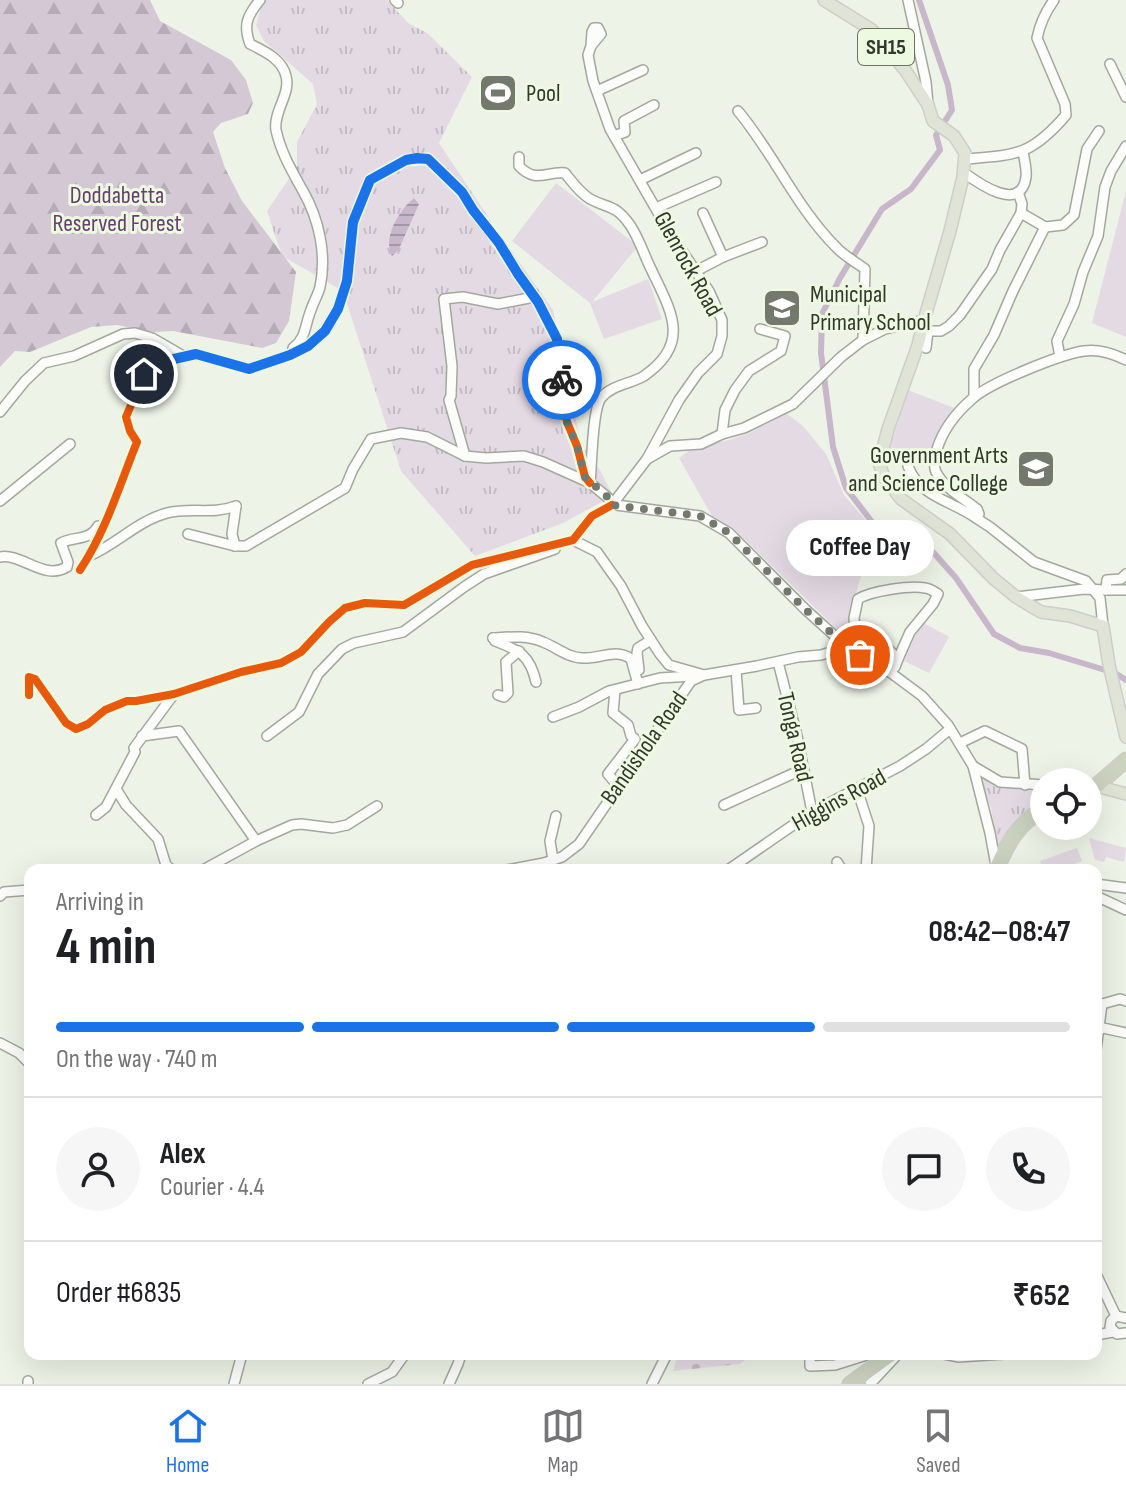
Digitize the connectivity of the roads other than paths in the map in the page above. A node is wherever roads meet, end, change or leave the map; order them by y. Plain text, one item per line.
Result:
1 (260, 0) edge
2 (824, 0) edge
3 (908, 0) edge
4 (1054, 0) edge
5 (591, 46) dead end
6 (1110, 64) dead end
7 (643, 70) dead end
8 (597, 91) junction
9 (1126, 97) edge
10 (654, 105) dead end
11 (929, 108) junction
12 (738, 111) dead end
13 (1099, 131) dead end
14 (614, 136) junction
15 (1126, 146) edge
16 (1023, 151) junction
17 (696, 153) dead end
18 (965, 155) junction
19 (519, 157) dead end
20 (963, 172) junction
21 (640, 180) junction
22 (716, 182) dead end
23 (1018, 192) junction
24 (656, 208) junction
25 (703, 213) dead end
26 (1021, 213) junction
27 (1045, 227) junction
28 (762, 242) dead end
29 (723, 257) junction
30 (696, 271) junction
31 (534, 297) junction
32 (924, 327) junction
33 (760, 329) dead end
34 (863, 340) junction
35 (926, 348) dead end
36 (183, 356) junction
37 (1060, 357) junction
38 (1126, 360) edge
39 (274, 362) junction
40 (974, 397) junction
41 (0, 412) edge
42 (722, 434) junction
43 (70, 444) dead end
44 (465, 456) junction
45 (647, 459) junction
46 (908, 466) dead end
47 (590, 483) junction
48 (116, 495) junction
49 (0, 501) edge
50 (613, 503) junction
51 (975, 517) junction
52 (188, 534) dead end
53 (573, 540) junction
54 (235, 546) junction
55 (89, 556) junction
56 (0, 557) edge
57 (80, 570) dead end
58 (1126, 574) edge
59 (1092, 590) junction
60 (1106, 590) junction
61 (1126, 590) edge
62 (1016, 597) junction
63 (1103, 626) junction
64 (855, 631) junction
65 (651, 640) junction
66 (848, 647) junction
67 (519, 651) junction
68 (898, 659) junction
69 (778, 662) junction
70 (736, 670) junction
71 (889, 672) junction
72 (704, 675) junction
73 (536, 682) dead end
74 (640, 684) junction
75 (615, 690) junction
76 (174, 694) junction
77 (29, 695) dead end
78 (498, 695) dead end
79 (756, 708) dead end
80 (553, 717) dead end
81 (950, 729) junction
82 (142, 736) junction
83 (267, 736) dead end
84 (1126, 737) edge
85 (960, 743) junction
86 (1126, 760) edge
87 (973, 766) junction
88 (803, 769) junction
89 (1126, 771) edge
90 (1102, 782) edge
91 (1025, 785) junction
92 (1030, 785) edge
93 (1102, 785) edge
94 (618, 786) junction
95 (116, 789) junction
96 (857, 789) junction
97 (1102, 791) edge
98 (1126, 794) edge
99 (724, 805) dead end
100 (377, 806) dead end
101 (812, 812) junction
102 (96, 815) dead end
103 (556, 816) dead end
104 (1030, 819) edge
105 (256, 841) junction
106 (553, 860) junction
107 (166, 864) edge
108 (214, 864) edge
109 (535, 864) edge
110 (737, 864) edge
111 (866, 864) edge
112 (995, 864) edge
113 (998, 864) edge
114 (1102, 885) edge
115 (1126, 888) edge
116 (24, 890) edge
117 (0, 896) edge
118 (1102, 899) edge
119 (1126, 910) edge
120 (1126, 1001) edge
121 (1102, 1004) edge
122 (1102, 1029) edge
123 (1126, 1033) edge
124 (0, 1043) edge
125 (24, 1058) edge
126 (1102, 1283) edge
127 (1124, 1317) edge
128 (1113, 1332) junction
129 (1126, 1333) edge
130 (1102, 1334) edge
131 (240, 1360) edge
132 (401, 1360) edge
133 (459, 1360) edge
134 (664, 1360) edge
135 (810, 1360) edge
136 (851, 1360) edge
137 (883, 1360) edge
138 (892, 1360) edge
139 (384, 1380) edge
140 (234, 1384) edge
141 (368, 1384) edge
142 (449, 1384) edge
143 (652, 1384) edge
144 (850, 1384) edge
145 (870, 1384) edge

1 - 39 street
2 - 11 main road, SH15
3 - 11 street
4 - 16 street
5 - 8 street, Glenrock Road
6 - 9 street
7 - 8 street
8 - 14 street, Glenrock Road
10 - 14 street
11 - 18 main road, SH15
12 - 34 street
13 - 27 street
14 - 21 street, Glenrock Road
15 - 37 street
16 - 18 street
16 - 23 street
17 - 21 street
18 - 20 main road
19 - 47 street
20 - 23 street
20 - 32 main road
21 - 24 street, Glenrock Road
22 - 24 street
23 - 26 street
24 - 30 street, Glenrock Road
25 - 29 street
26 - 27 street
26 - 32 street
27 - 40 street
28 - 29 street
29 - 30 street
30 - 45 street, Glenrock Road
31 - 39 street
31 - 44 street
31 - 47 street
32 - 34 street
32 - 35 street
32 - 62 main road
33 - 42 street
34 - 42 street
36 - 39 street
36 - 41 street
36 - 48 street
37 - 38 street
37 - 40 street
40 - 51 street
42 - 45 street
43 - 49 street
44 - 47 street
44 - 54 street
45 - 50 street
46 - 51 street
47 - 50 street
48 - 55 street
48 - 56 street
50 - 53 street
50 - 66 street
51 - 59 street
52 - 54 street
53 - 65 street
53 - 76 street
53 - 83 street
54 - 55 street
55 - 57 street
58 - 60 street
59 - 60 street
59 - 62 street
59 - 63 street
60 - 61 street
62 - 63 main road
63 - 84 main road
64 - 66 street
64 - 68 street
64 - 68 street
65 - 72 street
65 - 74 street
66 - 69 street, Bandishola Road
66 - 71 street
67 - 73 street
67 - 74 street
67 - 78 street
68 - 71 street
69 - 70 street, Bandishola Road
69 - 88 street, Tonga Road
70 - 72 street, Bandishola Road
70 - 79 street
71 - 81 street
72 - 74 street
72 - 94 street, Bandishola Road
74 - 75 street
75 - 80 street
75 - 94 street
76 - 77 street
76 - 82 street
81 - 85 street
81 - 96 street, Higgins Road
82 - 95 street
82 - 105 street
85 - 87 street
85 - 91 street
86 - 90 highway
87 - 91 street
87 - 112 street
88 - 99 street
88 - 101 street, Tonga Road
89 - 93 highway
91 - 92 street
94 - 106 street, Bandishola Road
95 - 102 street
95 - 107 street
96 - 101 street, Higgins Road
96 - 111 street
97 - 98 main road
100 - 105 street
101 - 110 street, Higgins Road
103 - 106 street
104 - 113 highway
105 - 108 street
106 - 109 street, Bandishola Road
114 - 115 street
116 - 117 street
118 - 119 street
120 - 121 street
122 - 123 street
124 - 125 street
126 - 127 street
127 - 128 street
128 - 129 street
128 - 130 street
131 - 140 street
132 - 139 street
133 - 142 street
134 - 143 street
135 - 136 street
137 - 144 highway
138 - 145 street
139 - 141 street

